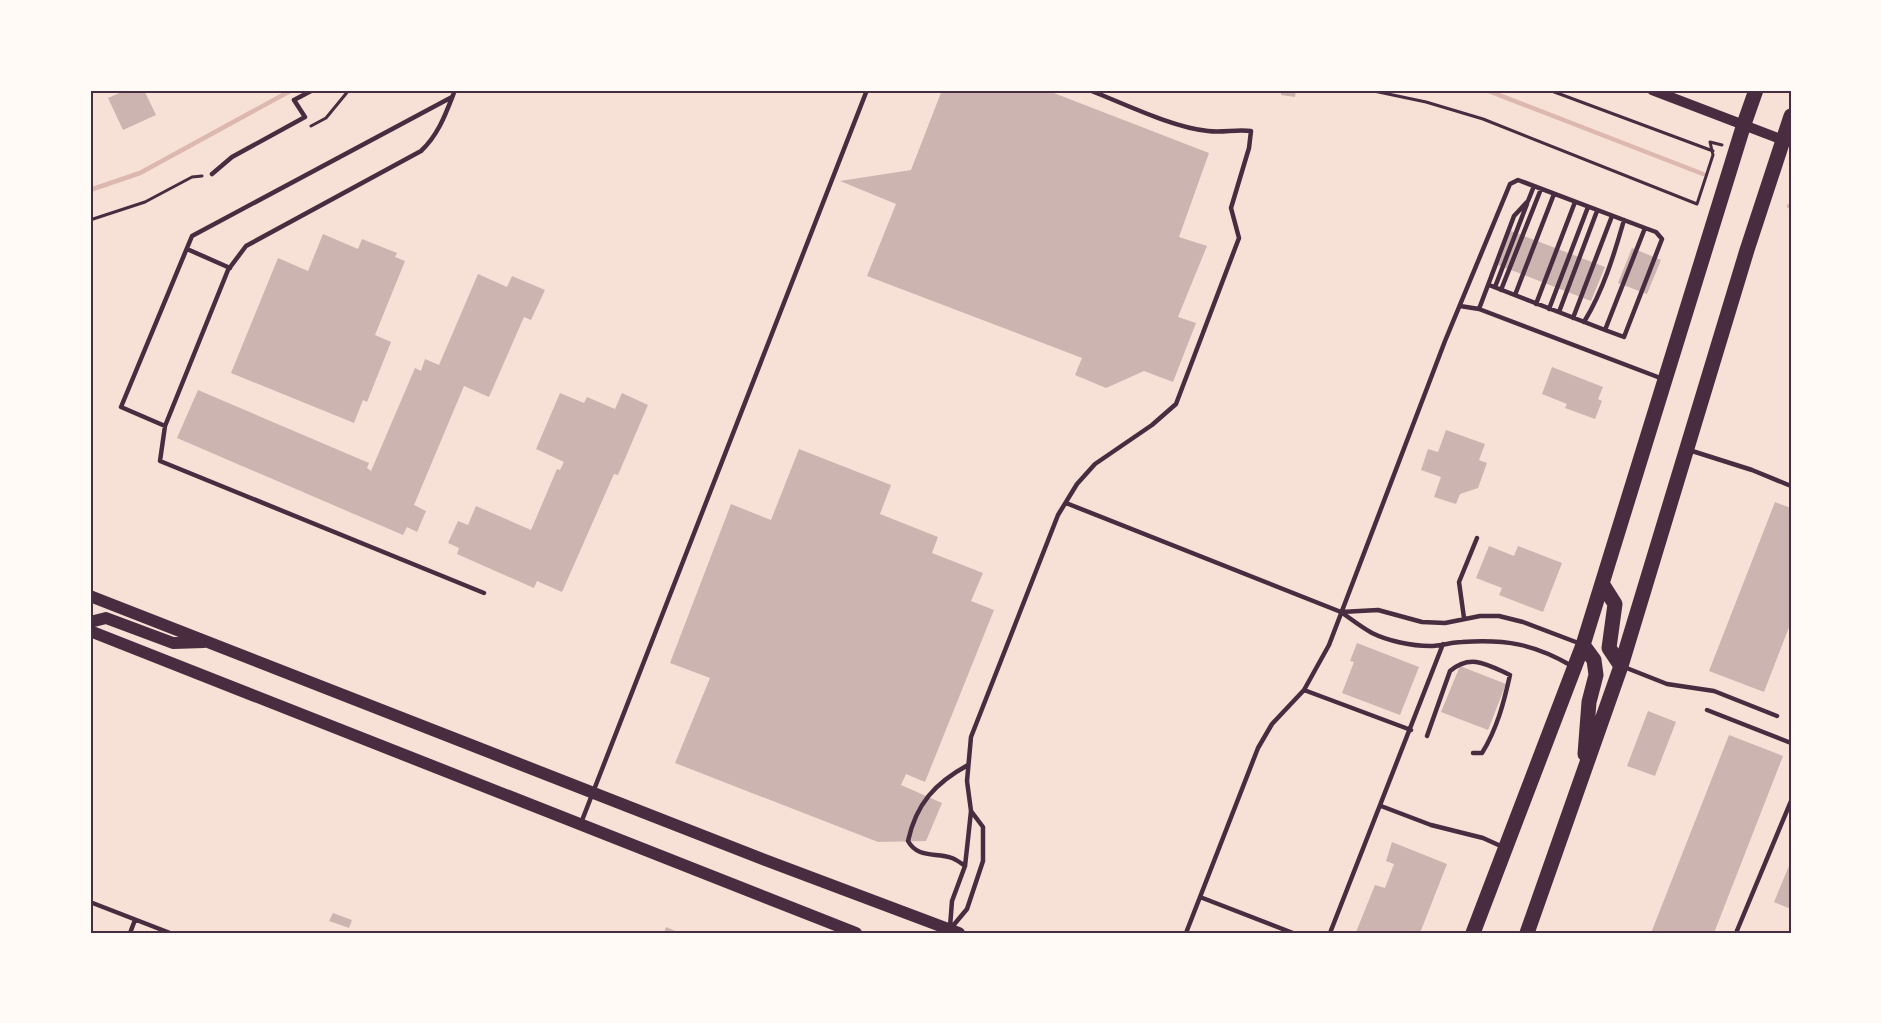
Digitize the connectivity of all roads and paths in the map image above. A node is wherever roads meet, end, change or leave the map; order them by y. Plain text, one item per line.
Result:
1 (454, 90) edge
2 (867, 90) edge
3 (1089, 90) edge
4 (1369, 90) edge
5 (1549, 90) edge
6 (1652, 90) edge
7 (1756, 90) edge
8 (311, 91) edge
9 (452, 97) junction
10 (1791, 116) edge
11 (1743, 124) junction
12 (1783, 140) junction
13 (1736, 150) junction
14 (1713, 151) junction
15 (212, 174) dead end
16 (1534, 186) junction
17 (1541, 189) junction
18 (1554, 194) junction
19 (1528, 201) junction
20 (1575, 202) junction
21 (1588, 207) junction
22 (1597, 211) junction
23 (1612, 216) junction
24 (1624, 220) junction
25 (1645, 228) junction
26 (187, 249) junction
27 (230, 268) junction
28 (1489, 285) junction
29 (1495, 287) junction
30 (1501, 290) junction
31 (1515, 295) junction
32 (1536, 304) junction
33 (1460, 306) junction
34 (1479, 309) junction
35 (1549, 309) junction
36 (1559, 312) junction
37 (1573, 318) junction
38 (1586, 323) junction
39 (1605, 330) junction
40 (1665, 380) junction
41 (165, 426) junction
42 (1687, 450) junction
43 (1791, 486) edge
44 (1066, 503) junction
45 (1477, 538) dead end
46 (1603, 585) junction
47 (484, 593) dead end
48 (93, 598) edge
49 (1341, 612) junction
50 (1464, 618) junction
51 (90, 622) edge
52 (90, 631) edge
53 (212, 642) junction
54 (1443, 644) junction
55 (1583, 645) junction
56 (1622, 666) junction
57 (1575, 668) junction
58 (1304, 690) junction
59 (1707, 710) dead end
60 (1777, 716) dead end
61 (1411, 730) junction
62 (1427, 736) dead end
63 (1791, 743) edge
64 (1473, 753) dead end
65 (968, 765) junction
66 (1583, 775) junction
67 (593, 793) junction
68 (1791, 801) edge
69 (1381, 806) junction
70 (970, 811) junction
71 (580, 826) junction
72 (1506, 848) junction
73 (965, 866) junction
74 (1200, 897) junction
75 (90, 902) edge
76 (135, 920) junction
77 (955, 931) edge
78 (130, 933) edge
79 (170, 933) edge
80 (856, 933) edge
81 (1186, 933) edge
82 (1293, 933) edge
83 (1330, 933) edge
84 (1473, 933) edge
85 (1527, 933) edge
86 (1736, 933) edge

1 - 9 lane
2 - 67 lane
3 - 44 lane
4 - 14 path
5 - 14 path
6 - 11 street
7 - 11 main road
8 - 15 lane
9 - 26 lane
9 - 27 lane
10 - 12 main road
11 - 12 street
11 - 13 main road
12 - 42 main road
13 - 14 path
13 - 40 main road
16 - 17 lane
16 - 19 lane
16 - 33 lane
17 - 18 lane
17 - 30 lane
18 - 20 lane
18 - 31 lane
19 - 28 lane
19 - 29 lane
20 - 21 lane
20 - 32 lane
21 - 22 lane
21 - 35 lane
22 - 23 lane
22 - 36 lane
23 - 24 lane
23 - 37 lane
24 - 25 lane
24 - 38 lane
25 - 39 lane
25 - 39 lane
26 - 27 lane
26 - 41 lane
27 - 41 lane
28 - 29 lane
28 - 34 lane
29 - 30 lane
30 - 31 lane
31 - 32 lane
32 - 35 lane
33 - 34 lane
33 - 49 lane
34 - 40 lane
35 - 36 lane
36 - 37 lane
37 - 38 lane
38 - 39 lane
40 - 46 main road
41 - 47 lane
42 - 43 lane
42 - 56 main road
44 - 49 lane
44 - 65 lane
45 - 50 lane
46 - 55 main road
46 - 56 main road
48 - 53 main road
49 - 50 lane
49 - 54 lane
49 - 58 lane
50 - 55 lane
51 - 53 main road
52 - 71 main road
53 - 67 main road
54 - 57 lane
54 - 61 lane
55 - 57 main road
55 - 66 main road
56 - 60 lane
56 - 66 main road
57 - 72 main road
58 - 61 lane
58 - 74 lane
59 - 63 lane
61 - 69 lane
62 - 64 lane
65 - 70 lane
65 - 73 lane
66 - 85 main road
67 - 71 lane
67 - 77 main road
68 - 86 lane
69 - 72 lane
69 - 83 lane
70 - 73 lane
70 - 77 lane
71 - 80 main road
72 - 84 main road
73 - 77 lane
74 - 81 lane
74 - 82 lane
75 - 76 lane
76 - 78 lane
76 - 79 lane

